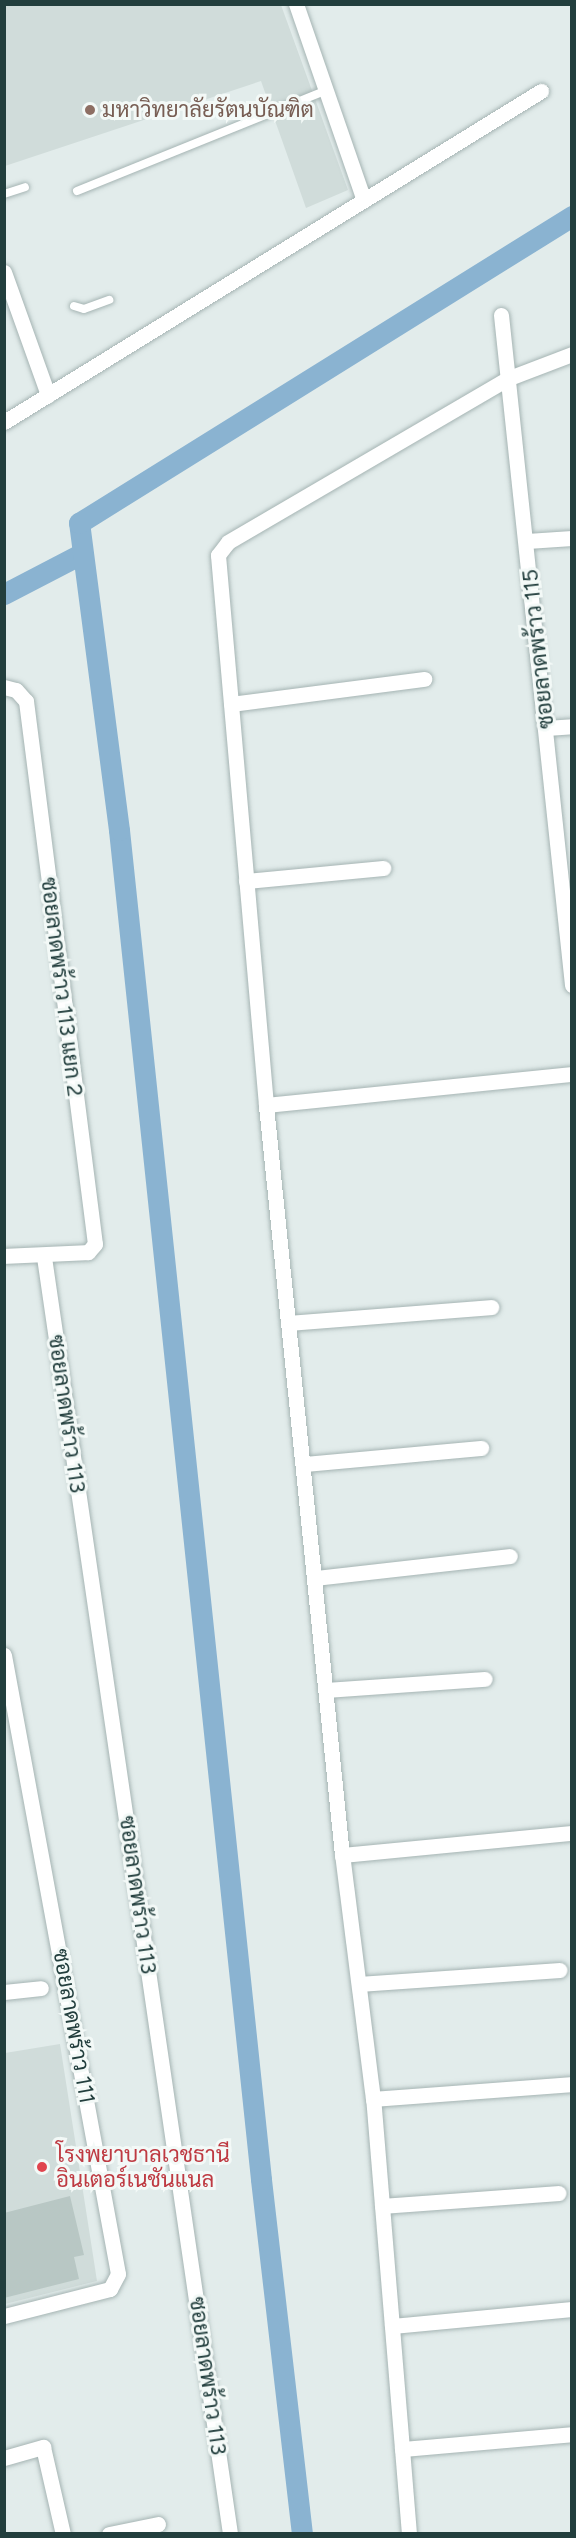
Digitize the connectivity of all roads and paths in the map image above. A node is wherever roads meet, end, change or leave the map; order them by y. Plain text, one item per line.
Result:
1 (296, 4) edge
2 (325, 91) junction
3 (542, 91) dead end
4 (25, 187) dead end
5 (77, 191) dead end
6 (4, 194) edge
7 (364, 200) junction
8 (4, 272) edge
9 (109, 300) dead end
10 (74, 306) dead end
11 (501, 315) dead end
12 (572, 354) edge
13 (509, 378) junction
14 (48, 394) junction
15 (4, 422) edge
16 (572, 537) edge
17 (527, 542) junction
18 (424, 679) dead end
19 (4, 687) edge
20 (231, 704) junction
21 (572, 726) edge
22 (546, 728) junction
23 (383, 868) dead end
24 (246, 881) junction
25 (569, 916) edge
26 (572, 985) edge
27 (572, 1074) edge
28 (266, 1105) junction
29 (4, 1256) edge
30 (44, 1257) junction
31 (491, 1307) dead end
32 (289, 1323) junction
33 (481, 1448) dead end
34 (304, 1464) junction
35 (510, 1556) dead end
36 (315, 1578) junction
37 (4, 1654) edge
38 (485, 1679) dead end
39 (326, 1690) junction
40 (572, 1833) edge
41 (342, 1855) junction
42 (560, 1970) dead end
43 (358, 1984) junction
44 (41, 1988) dead end
45 (4, 1992) edge
46 (572, 2084) edge
47 (373, 2099) junction
48 (559, 2193) dead end
49 (382, 2206) junction
50 (572, 2309) edge
51 (4, 2316) edge
52 (392, 2326) junction
53 (572, 2433) edge
54 (402, 2449) junction
55 (4, 2458) edge
56 (158, 2524) dead end
57 (63, 2534) edge
58 (109, 2534) edge
59 (230, 2534) edge
60 (409, 2534) edge

1 - 2 street
2 - 5 lane
2 - 7 street
3 - 7 street
4 - 6 lane
7 - 14 street
8 - 14 street
9 - 10 lane
11 - 13 street, ซอยลาดพร้าว 115
12 - 13 street
13 - 17 street, ซอยลาดพร้าว 115
13 - 20 street
14 - 15 street
16 - 17 street
17 - 22 street, ซอยลาดพร้าว 115
18 - 20 street
19 - 30 street, ซอยลาดพร้าว 113 แยก 2
20 - 24 street
21 - 22 street
22 - 25 street, ซอยลาดพร้าว 115
23 - 24 street
24 - 28 street
25 - 26 street, ซอยลาดพร้าว 115
27 - 28 street
28 - 32 street
29 - 30 street
30 - 59 street, ซอยลาดพร้าว 113
31 - 32 street
32 - 34 street
33 - 34 street
34 - 36 street
35 - 36 street
36 - 39 street
37 - 51 street, ซอยลาดพร้าว 111
38 - 39 street
39 - 41 street
40 - 41 street
41 - 43 street
42 - 43 street
43 - 47 street
44 - 45 street
46 - 47 street
47 - 49 street
48 - 49 street
49 - 52 street
50 - 52 street
52 - 54 street
53 - 54 street
54 - 60 street
55 - 57 street
56 - 58 street

